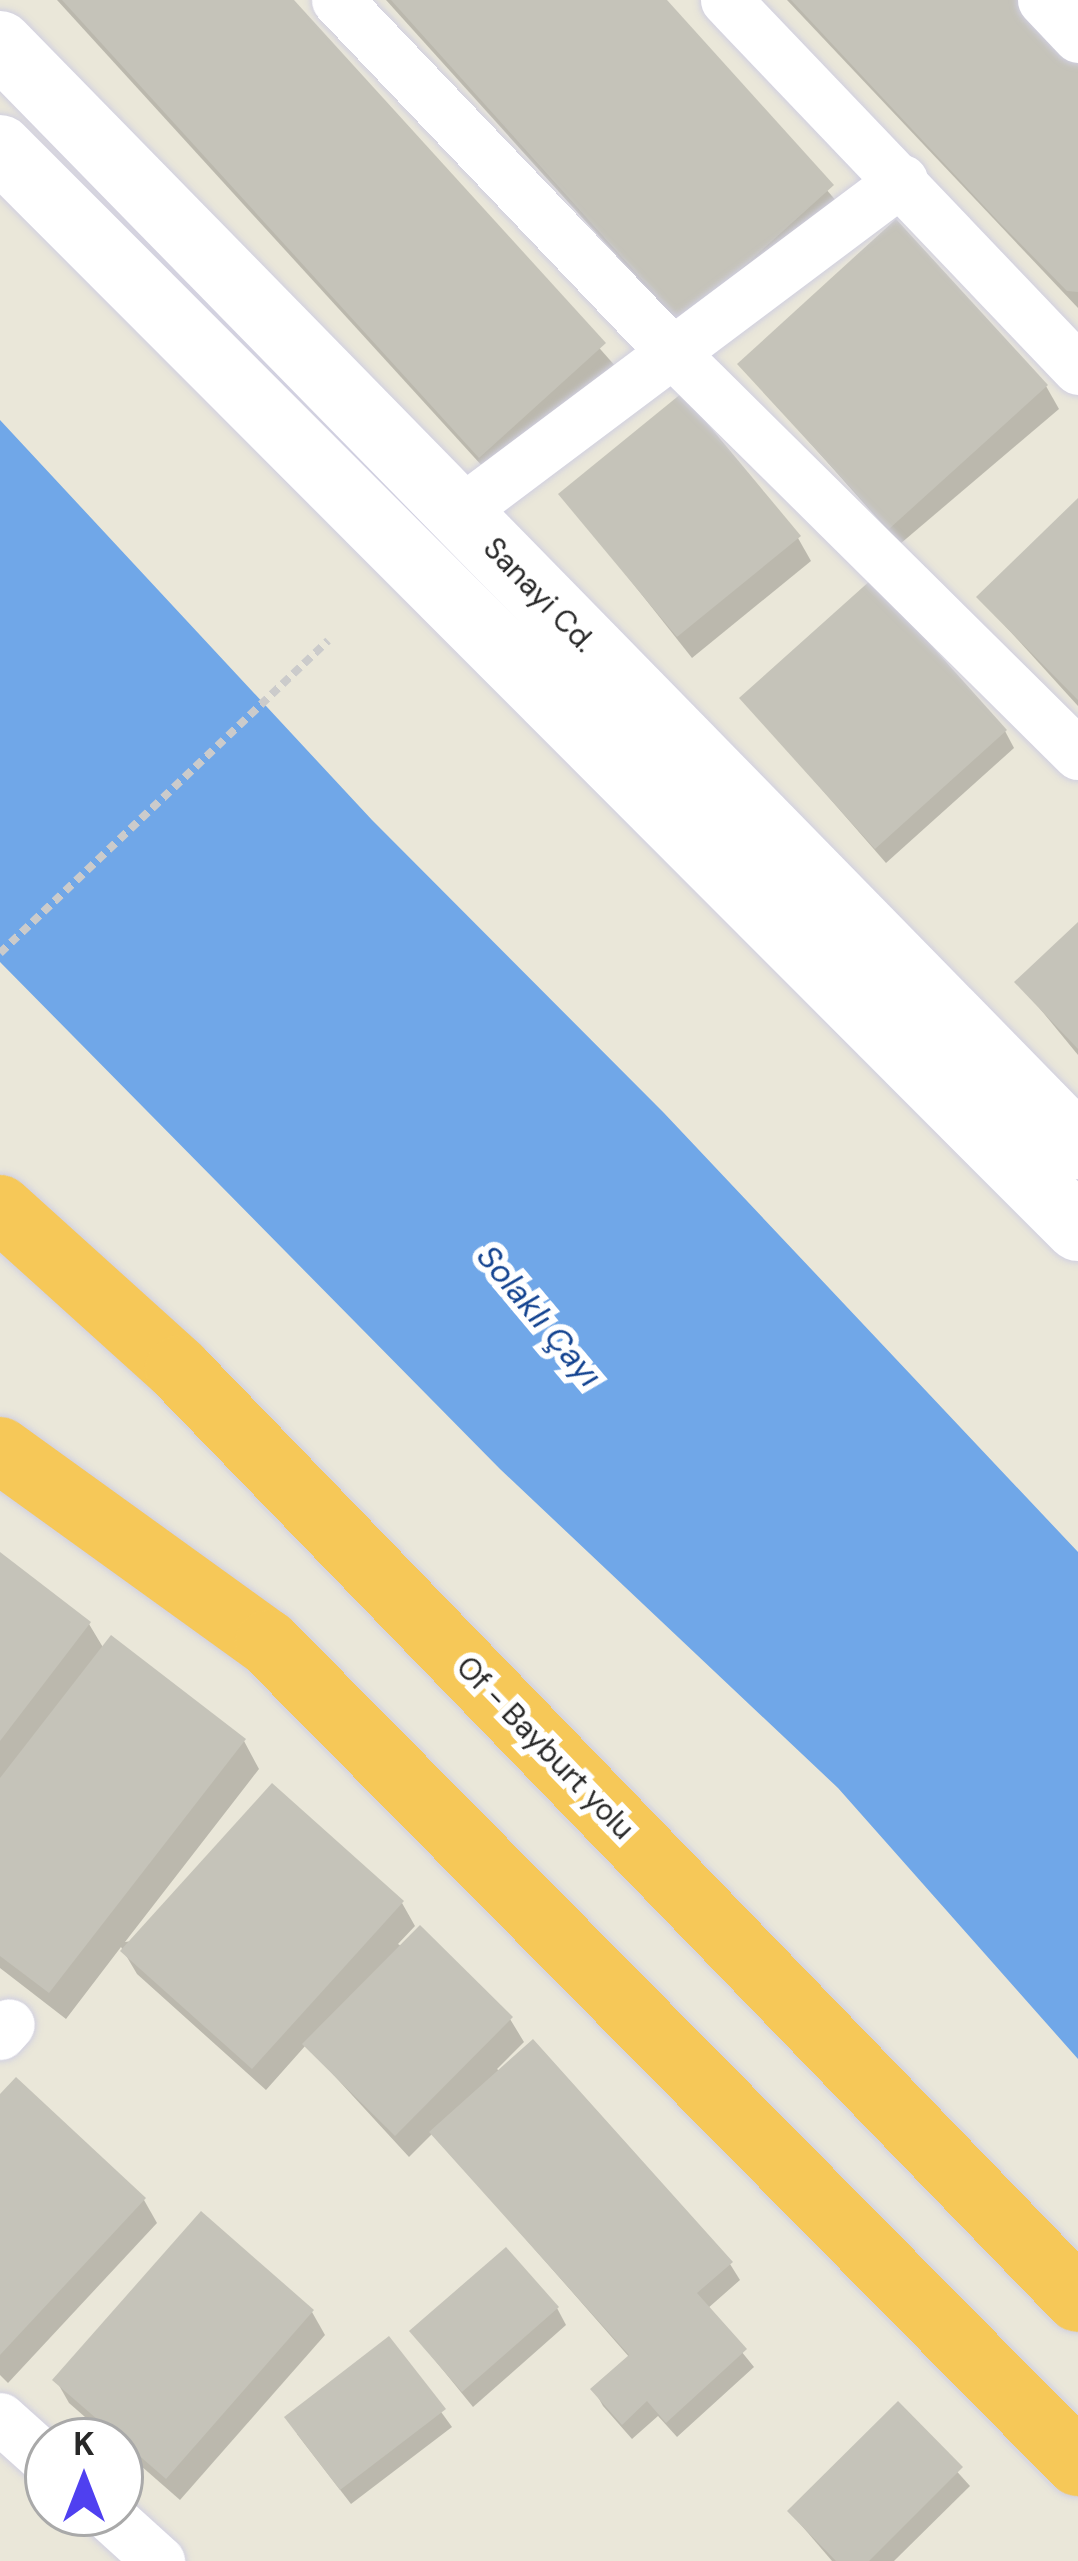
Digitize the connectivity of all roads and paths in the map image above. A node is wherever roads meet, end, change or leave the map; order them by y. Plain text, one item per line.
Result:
1 (337, 0) edge
2 (726, 0) edge
3 (1043, 0) edge
4 (1078, 37) edge
5 (0, 44) edge
6 (0, 148) edge
7 (902, 180) junction
8 (673, 353) junction
9 (1078, 369) edge
10 (458, 513) junction
11 (328, 641) dead end
12 (1078, 754) edge
13 (0, 952) edge
14 (1078, 1146) edge
15 (0, 1208) edge
16 (1078, 1228) edge
17 (0, 1450) edge
18 (1078, 2299) edge
19 (0, 2418) edge
20 (24, 2440) edge
21 (1078, 2463) edge
22 (132, 2537) edge
23 (159, 2561) edge

1 - 8 street
2 - 7 street
3 - 4 street
5 - 10 street, Sanayi Cd.
6 - 16 street
7 - 8 street
7 - 9 street
8 - 10 street
8 - 12 street
10 - 14 street, Sanayi Cd.
11 - 13 path
15 - 18 highway, Of - Bayburt yolu
17 - 21 highway
19 - 20 street
22 - 23 street

